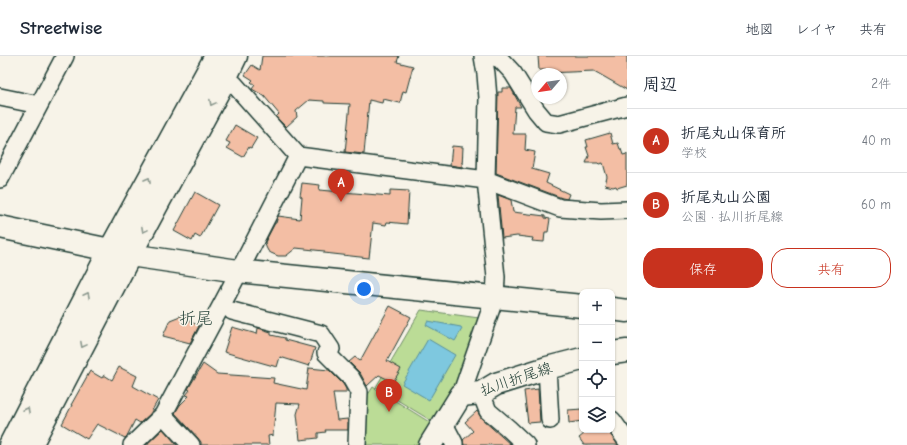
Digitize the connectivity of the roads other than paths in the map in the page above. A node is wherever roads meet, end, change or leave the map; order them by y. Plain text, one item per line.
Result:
1 (65, 56) edge
2 (216, 56) edge
3 (236, 56) edge
4 (483, 56) edge
5 (492, 56) edge
6 (225, 79) junction
7 (0, 97) edge
8 (39, 105) junction
9 (627, 106) edge
10 (298, 156) junction
11 (0, 179) edge
12 (486, 180) junction
13 (627, 210) edge
14 (0, 227) edge
15 (120, 253) junction
16 (238, 271) junction
17 (495, 297) junction
18 (579, 306) edge
19 (615, 309) edge
20 (232, 311) dead end
21 (627, 311) edge
22 (627, 351) edge
23 (615, 353) edge
24 (579, 360) edge
25 (547, 368) junction
26 (471, 394) junction
27 (163, 415) junction
28 (550, 420) dead end
29 (444, 422) junction
30 (615, 424) edge
31 (627, 441) edge
32 (138, 443) edge
33 (455, 444) edge
34 (10, 445) edge
35 (31, 445) edge
36 (191, 445) edge
37 (357, 445) edge
38 (430, 445) edge
39 (526, 445) edge

1 - 8 street
15 -> 2 street
3 - 6 street
4 - 12 street
5 - 9 street
6 - 10 street
6 -> 15 street
7 - 8 street
8 - 11 street
10 - 12 street
10 - 16 street
12 - 13 street
12 - 17 street
14 - 15 street
15 - 16 street
34 -> 15 street
15 -> 35 street
16 - 17 street
16 - 27 street
17 - 18 street
17 - 26 street
19 - 21 street
20 - 37 street
22 - 23 street
24 - 25 street, 払川折尾線
25 - 26 street, 払川折尾線
25 - 28 street
26 - 29 street, 払川折尾線
26 - 39 street
27 - 32 street
27 - 36 street
29 - 33 street
29 - 38 street, 払川折尾線
30 - 31 street

